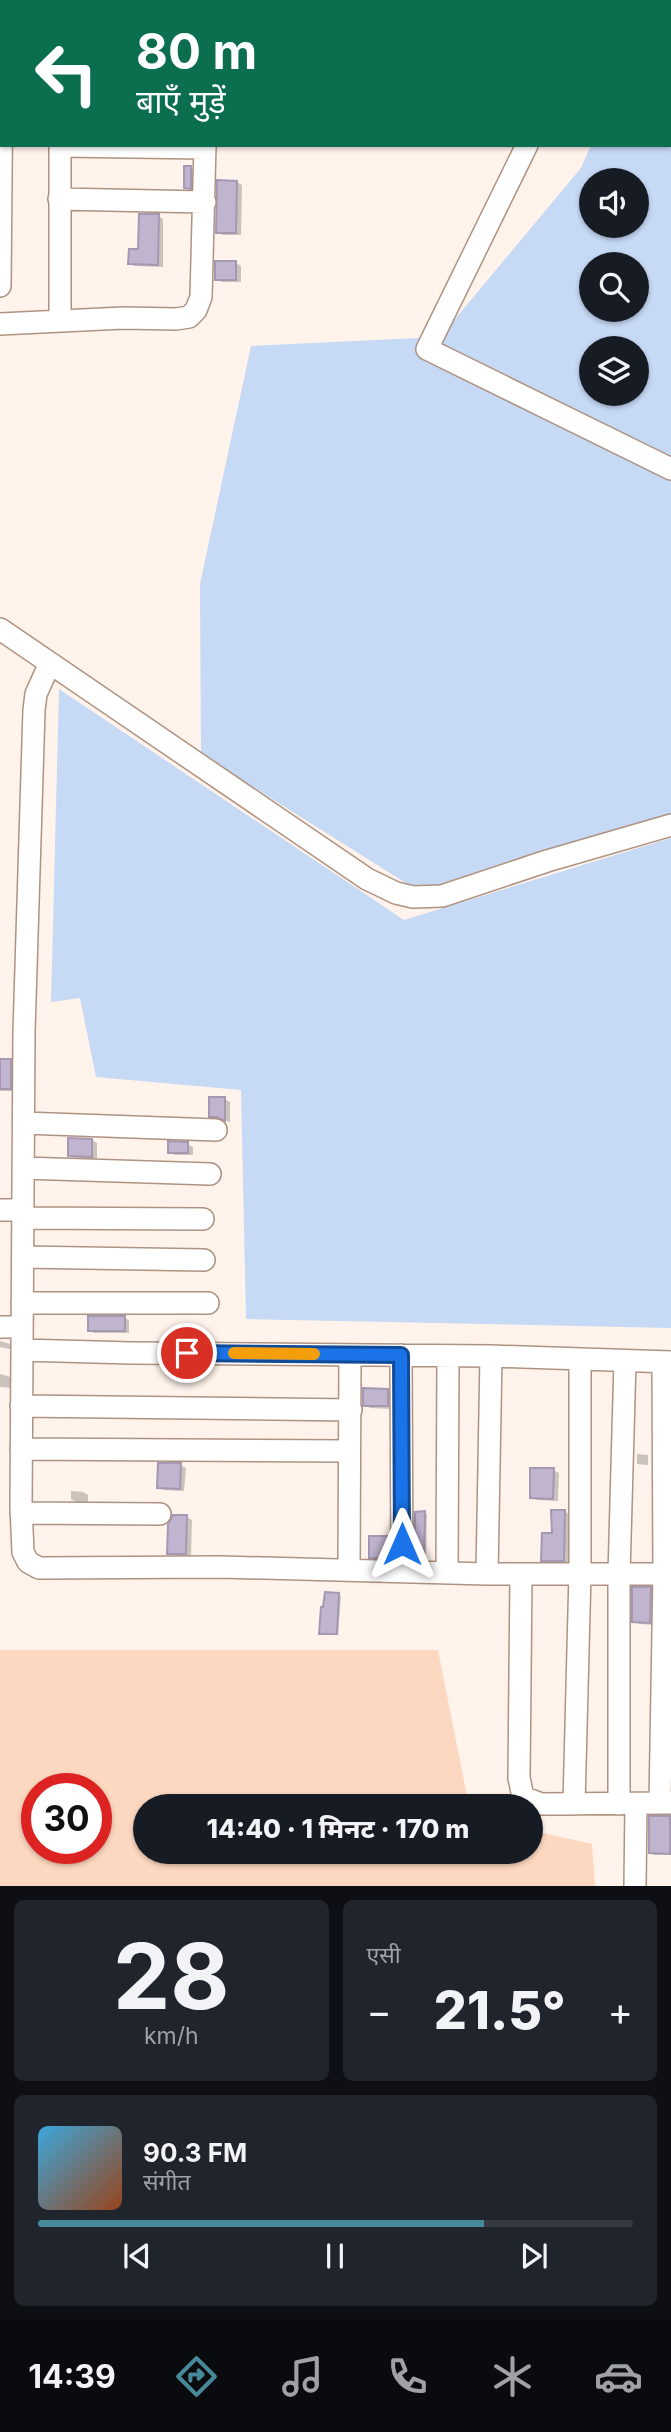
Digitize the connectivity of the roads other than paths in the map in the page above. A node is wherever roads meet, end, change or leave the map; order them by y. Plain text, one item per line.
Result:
1 (1, 147) edge
2 (60, 147) edge
3 (205, 147) edge
4 (526, 147) edge
5 (59, 199) junction
6 (205, 202) junction
7 (0, 286) edge
8 (60, 321) junction
9 (0, 324) edge
10 (671, 469) edge
11 (0, 629) edge
12 (50, 663) junction
13 (671, 825) edge
14 (24, 1123) junction
15 (216, 1130) dead end
16 (23, 1168) junction
17 (210, 1174) dead end
18 (0, 1210) edge
19 (23, 1214) junction
20 (203, 1219) dead end
21 (23, 1256) junction
22 (204, 1260) dead end
23 (22, 1303) junction
24 (208, 1303) dead end
25 (0, 1327) edge
26 (22, 1327) junction
27 (22, 1350) junction
28 (350, 1355) junction
29 (401, 1355) junction
30 (448, 1356) junction
31 (491, 1356) junction
32 (580, 1359) junction
33 (625, 1361) junction
34 (667, 1362) edge
35 (21, 1406) junction
36 (351, 1410) junction
37 (21, 1449) junction
38 (349, 1451) junction
39 (21, 1513) junction
40 (160, 1514) dead end
41 (349, 1570) junction
42 (402, 1571) junction
43 (447, 1573) junction
44 (580, 1573) junction
45 (487, 1574) junction
46 (521, 1574) junction
47 (619, 1574) junction
48 (668, 1574) edge
49 (666, 1803) edge
50 (574, 1804) junction
51 (627, 1804) junction
52 (635, 1886) edge

1 - 7 street
2 - 5 street
3 - 6 street
4 - 10 street
5 - 6 street
5 - 8 street
6 - 8 street
8 - 9 street
11 - 12 street
12 - 13 street
12 - 14 street
14 - 15 street
14 - 16 street
16 - 17 street
16 - 19 street
18 - 19 street
19 - 20 street
19 - 21 street
21 - 22 street
21 - 23 street
23 - 24 street
23 - 26 street
25 - 26 street
26 - 27 street
27 - 28 street
27 - 35 street
28 - 29 street
28 - 36 street
29 - 30 street
29 - 42 street
30 - 31 street
30 - 43 street
31 - 32 street
31 - 45 street
32 - 33 street
32 - 44 street
33 - 34 street
33 - 47 street
34 - 48 street
35 - 36 street
35 - 37 street
36 - 38 street
37 - 38 street
37 - 39 street
38 - 41 street
39 - 40 street
39 - 41 street
41 - 42 street
42 - 43 street
43 - 45 street
44 - 46 street
44 - 47 street
44 - 50 street
45 - 46 street
46 - 50 street
47 - 48 street
47 - 51 street
48 - 49 street
49 - 51 street
50 - 51 street
51 - 52 street

